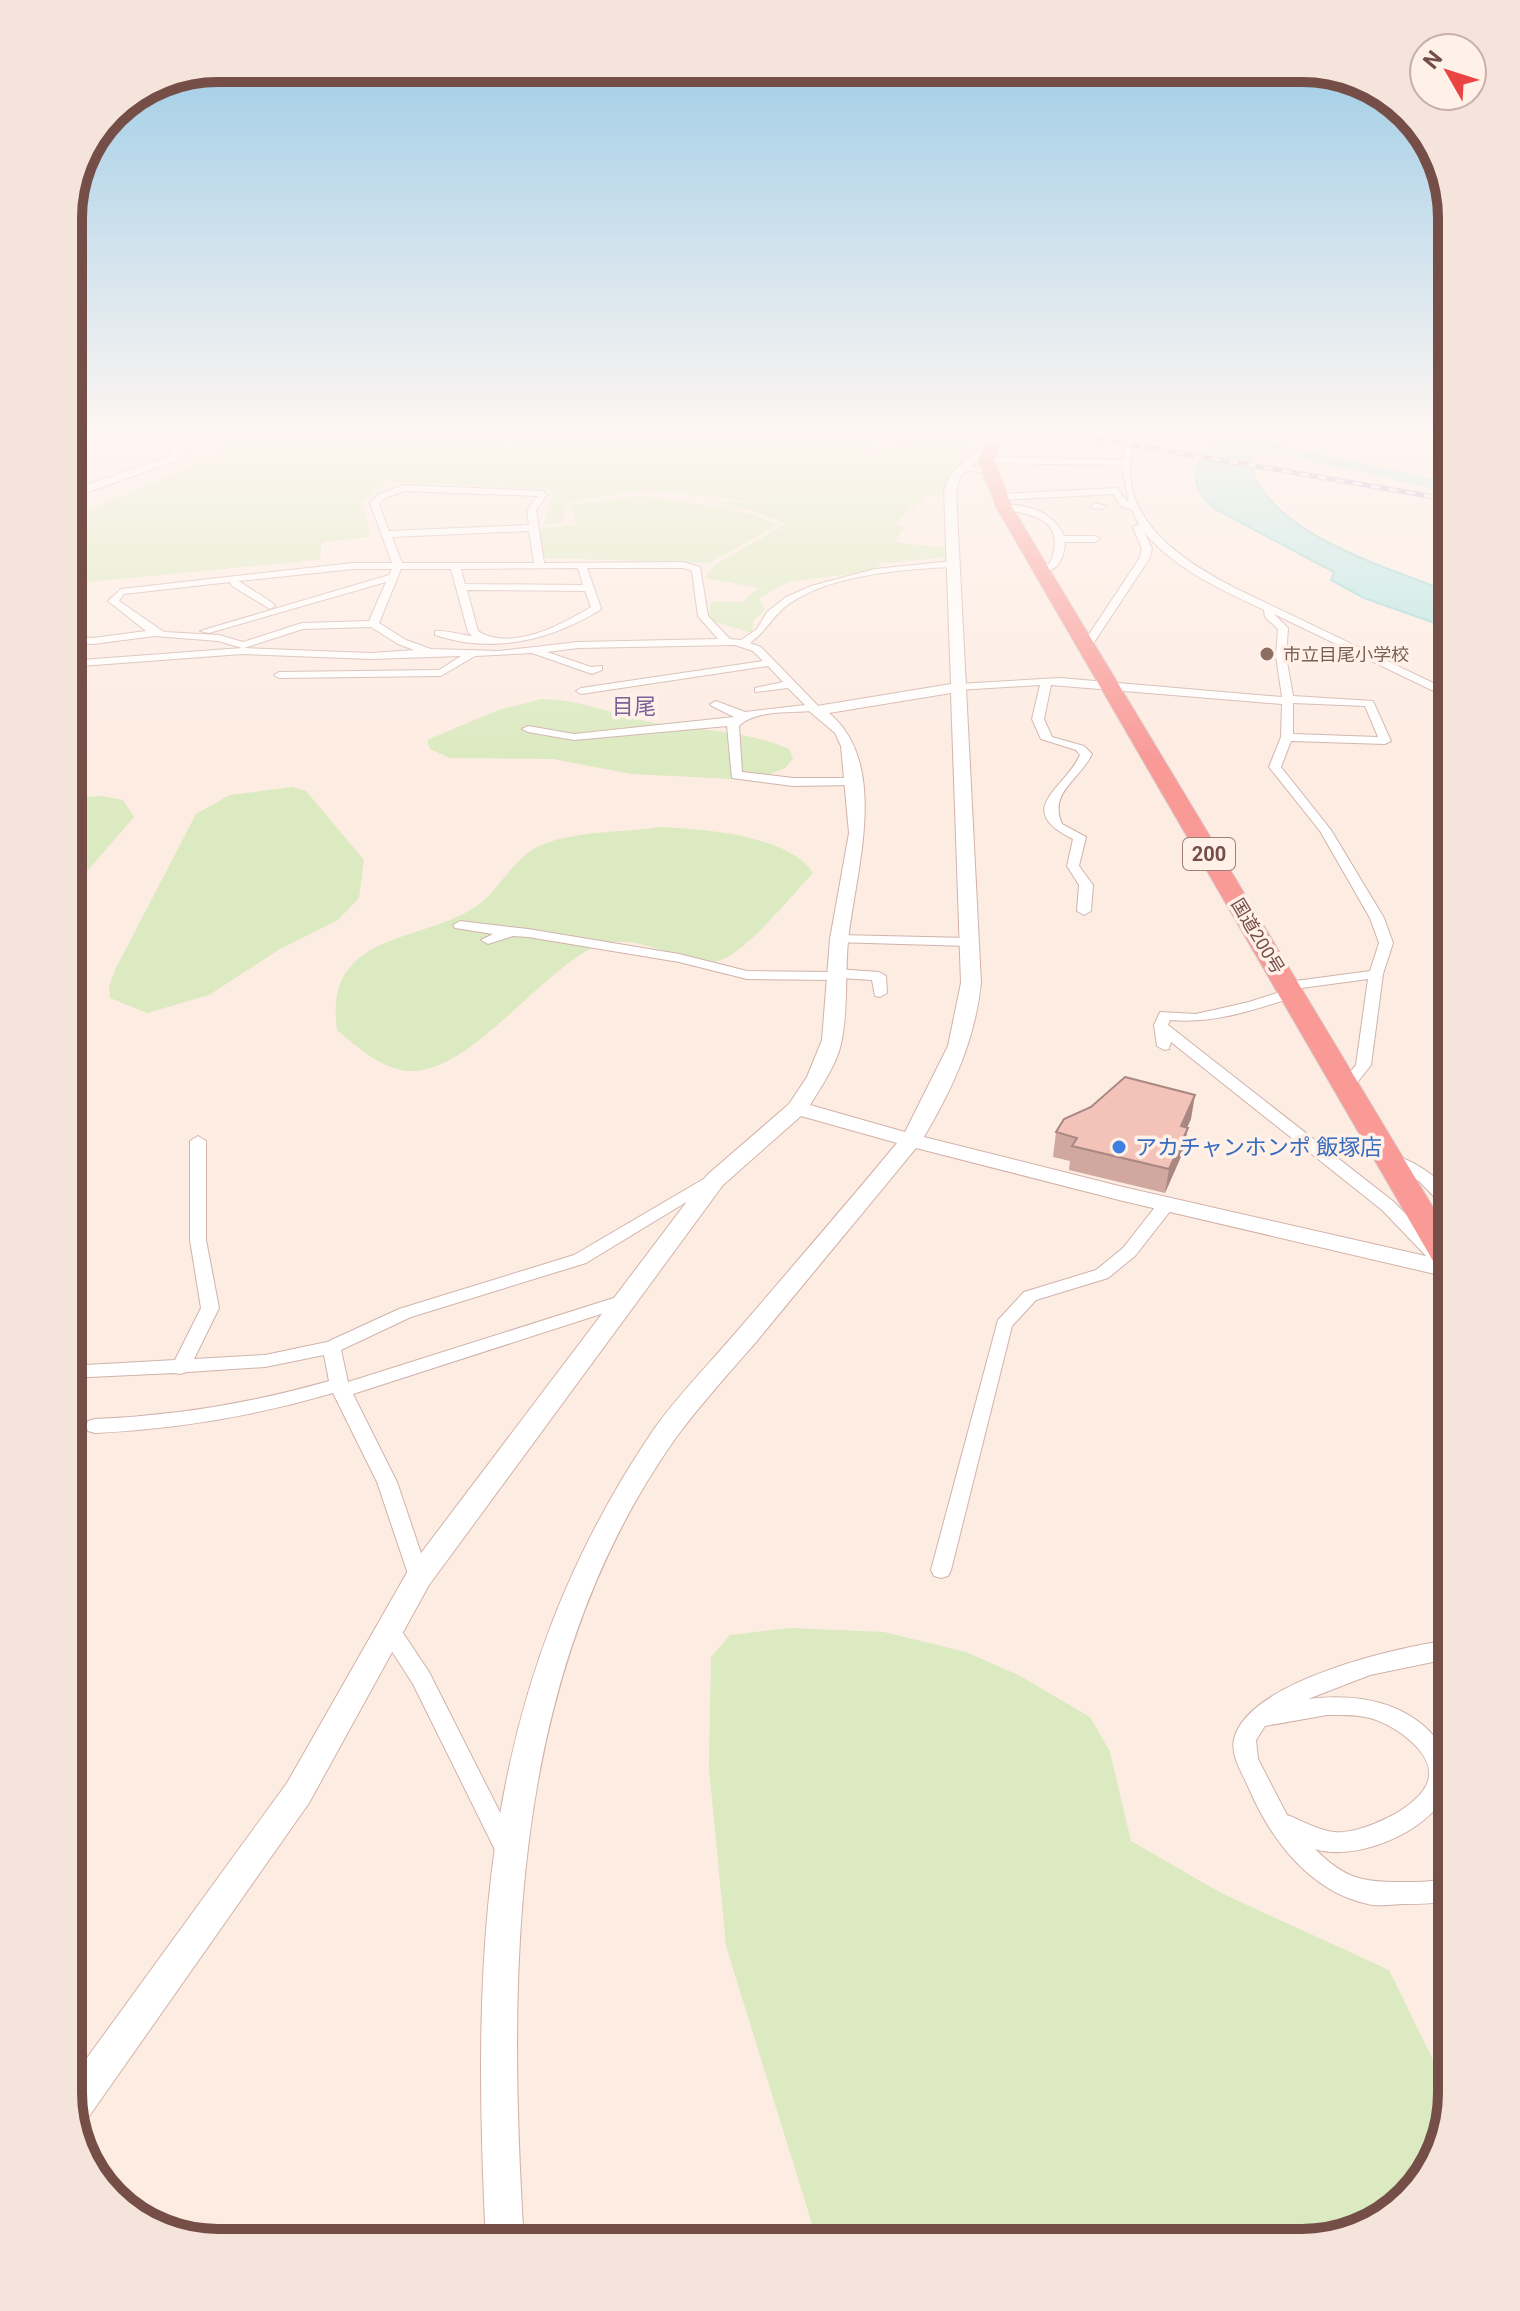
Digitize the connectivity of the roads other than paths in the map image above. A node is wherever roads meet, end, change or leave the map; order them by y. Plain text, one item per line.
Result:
1 (390, 545) edge
2 (535, 545) edge
3 (951, 545) edge
4 (1028, 545) edge
5 (1060, 545) edge
6 (1145, 545) edge
7 (1162, 545) edge
8 (455, 564) junction
9 (539, 564) junction
10 (581, 564) junction
11 (952, 564) junction
12 (398, 565) junction
13 (1044, 570) junction
14 (234, 578) junction
15 (390, 578) junction
16 (463, 587) junction
17 (589, 588) junction
18 (270, 606) dead end
19 (1269, 608) junction
20 (373, 624) junction
21 (154, 632) junction
22 (439, 633) dead end
23 (82, 640) edge
24 (486, 640) junction
25 (727, 642) junction
26 (744, 643) junction
27 (1087, 645) junction
28 (242, 648) junction
29 (534, 650) junction
30 (430, 652) junction
31 (472, 654) junction
32 (82, 663) edge
33 (770, 663) junction
34 (598, 668) dead end
35 (279, 675) dead end
36 (1046, 681) junction
37 (790, 684) junction
38 (1111, 684) junction
39 (958, 687) junction
40 (1438, 689) edge
41 (759, 690) dead end
42 (581, 691) dead end
43 (1288, 700) junction
44 (716, 704) dead end
45 (815, 709) junction
46 (740, 720) junction
47 (528, 729) dead end
48 (687, 730) dead end
49 (1287, 737) junction
50 (853, 781) junction
51 (1084, 911) dead end
52 (460, 925) dead end
53 (512, 932) junction
54 (839, 939) junction
55 (488, 940) dead end
56 (969, 942) junction
57 (1376, 974) junction
58 (835, 975) junction
59 (1290, 990) junction
60 (880, 993) dead end
61 (1161, 1027) junction
62 (1164, 1046) dead end
63 (1347, 1086) junction
64 (797, 1108) junction
65 (198, 1141) dead end
66 (910, 1141) junction
67 (1389, 1159) junction
68 (715, 1180) junction
69 (1438, 1187) edge
70 (1165, 1206) junction
71 (1438, 1244) edge
72 (1438, 1257) edge
73 (1438, 1265) edge
74 (627, 1300) junction
75 (331, 1347) junction
76 (180, 1368) junction
77 (82, 1372) edge
78 (341, 1388) junction
79 (95, 1426) dead end
80 (941, 1570) dead end
81 (419, 1577) junction
82 (391, 1633) junction
83 (1438, 1650) edge
84 (1259, 1719) junction
85 (1438, 1761) edge
86 (1438, 1786) edge
87 (1283, 1824) junction
88 (508, 1853) junction
89 (1438, 1890) edge
90 (82, 2095) edge
91 (504, 2229) edge

1 - 12 street
2 - 9 street
3 - 11 street
4 - 13 highway, 国道200号 / 200
5 - 13 street
6 - 27 street
7 - 19 street
8 - 9 street
8 - 12 street
8 - 16 street
9 - 10 street
10 - 17 street
10 - 25 street
11 - 26 street
11 - 39 street
12 - 14 street
12 - 15 street
13 - 27 highway, 国道200号 / 200
14 - 18 street
14 - 21 street
15 - 20 street
15 - 21 street
16 - 17 street
16 - 24 street
17 - 24 street
19 - 40 street
19 - 43 street
20 - 28 street
20 - 30 street
21 - 23 street
21 - 28 street
22 - 24 street
25 - 26 street
25 - 29 street
26 - 33 street
27 - 38 highway, 国道200号 / 200
28 - 30 street
28 - 32 street
29 - 31 street
29 - 34 street
30 - 31 street
31 - 35 street
33 - 37 street
33 - 42 street
36 - 38 street
36 - 39 street
36 - 51 street
37 - 41 street
37 - 45 street
38 - 43 street
38 - 59 highway, 国道200号 / 200
39 - 45 street
39 - 56 street
43 - 49 street
43 - 49 street
44 - 46 street
45 - 46 street
45 - 50 street
46 - 47 street
46 - 48 street
46 - 50 street
49 - 57 street
50 - 54 street
52 - 53 street
53 - 55 street
53 - 58 street
54 - 56 street
54 - 58 street
56 - 66 street
57 - 59 street
57 - 63 street
58 - 60 street
58 - 64 street
59 - 61 street
59 - 63 highway, 国道200号 / 200
61 - 62 street
61 - 72 street
63 - 67 highway, 国道200号 / 200
64 - 66 street
64 - 68 street
65 - 76 street
66 - 70 street
66 - 88 street
67 - 69 street
67 - 71 highway, 国道200号 / 200
68 - 74 street
68 - 75 street
70 - 73 street
70 - 80 street
74 - 78 street
74 - 81 street
75 - 76 street
75 - 78 street
76 - 77 street
78 - 79 street
78 - 81 street
81 - 82 street
82 - 88 street
82 - 90 street
83 - 84 street
84 - 85 street
84 - 87 street
86 - 87 street
87 - 89 street
88 - 91 street

